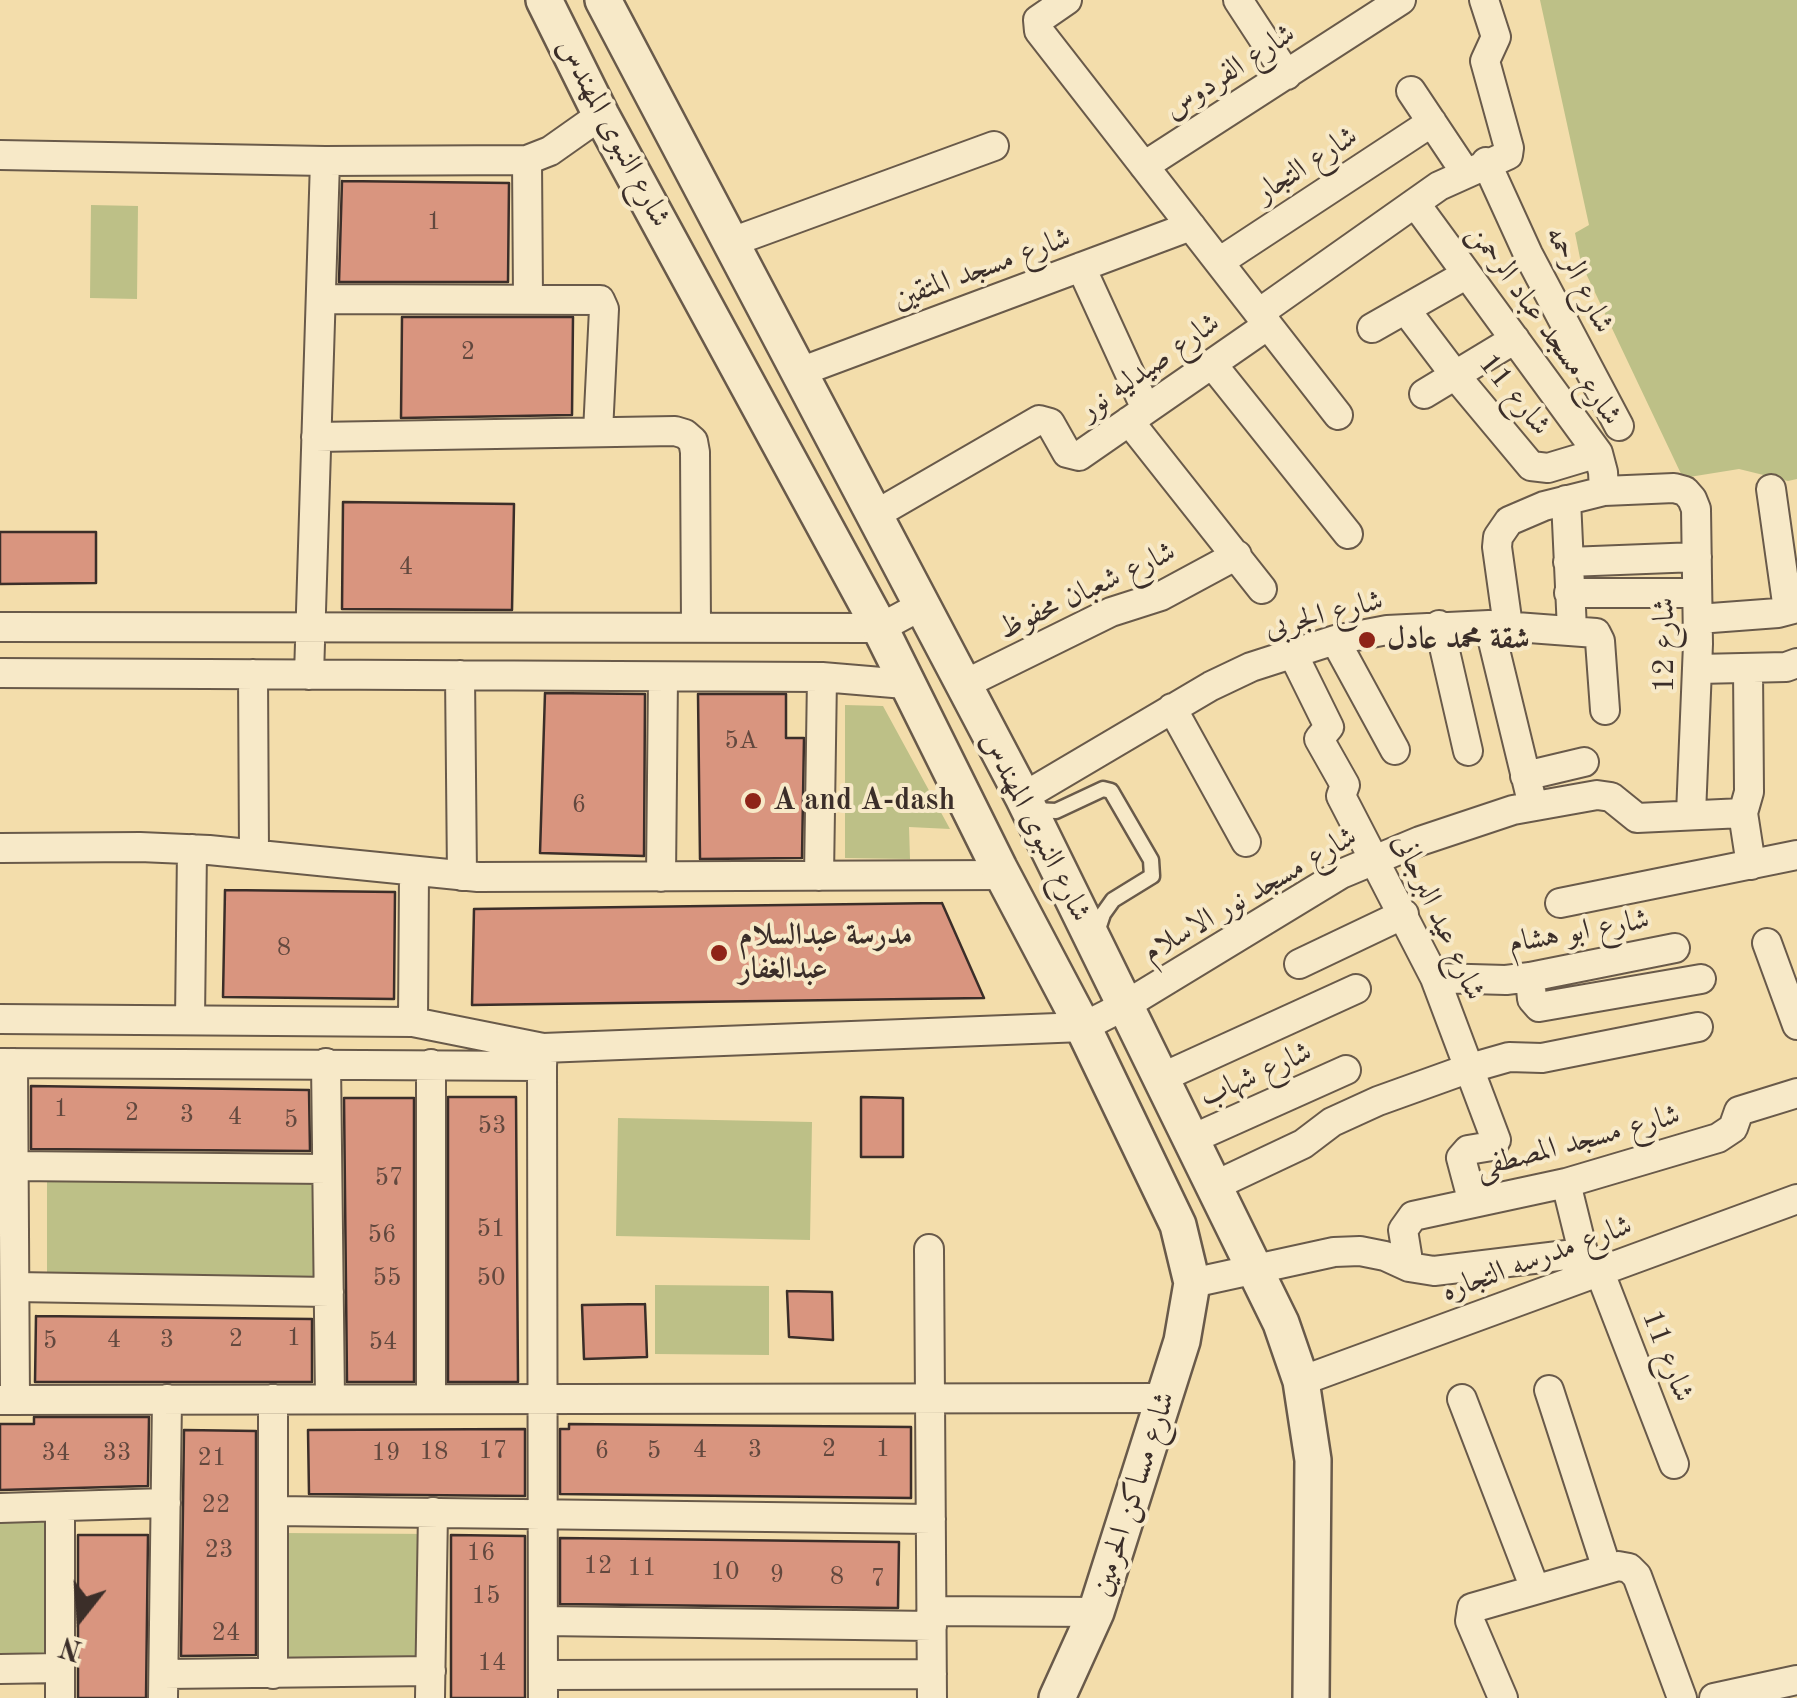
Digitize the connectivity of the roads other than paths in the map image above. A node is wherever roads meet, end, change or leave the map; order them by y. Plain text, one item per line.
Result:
1 (544, 0) edge
2 (603, 0) edge
3 (1067, 0) edge
4 (1238, 0) edge
5 (1401, 0) edge
6 (1484, 0) edge
7 (1287, 74) junction
8 (1411, 91) dead end
9 (601, 115) junction
10 (1432, 122) junction
11 (994, 146) dead end
12 (0, 155) edge
13 (325, 160) junction
14 (527, 160) junction
15 (1491, 160) junction
16 (1144, 166) junction
17 (1415, 204) junction
18 (1191, 226) junction
19 (729, 243) junction
20 (1219, 262) junction
21 (1081, 267) junction
22 (1467, 274) junction
23 (528, 298) junction
24 (320, 299) junction
25 (1405, 309) junction
26 (1263, 319) junction
27 (1372, 328) dead end
28 (1515, 339) junction
29 (1212, 364) junction
30 (797, 372) junction
31 (1455, 375) junction
32 (1424, 394) dead end
33 (1138, 415) junction
34 (1338, 415) dead end
35 (1619, 426) dead end
36 (598, 432) junction
37 (316, 437) junction
38 (1598, 454) junction
39 (1771, 489) dead end
40 (1604, 492) junction
41 (1566, 500) junction
42 (873, 516) junction
43 (1348, 534) dead end
44 (1237, 556) junction
45 (1697, 557) junction
46 (1568, 562) junction
47 (1262, 589) dead end
48 (1569, 593) junction
49 (921, 606) junction
50 (1698, 606) junction
51 (1794, 615) edge
52 (1439, 625) junction
53 (1499, 625) junction
54 (696, 626) junction
55 (0, 627) edge
56 (880, 628) junction
57 (310, 629) junction
58 (1572, 630) junction
59 (1335, 640) junction
60 (1292, 652) junction
61 (1797, 663) edge
62 (1698, 669) junction
63 (1748, 669) junction
64 (0, 673) edge
65 (253, 674) junction
66 (308, 675) junction
67 (460, 676) junction
68 (664, 676) junction
69 (822, 677) junction
70 (905, 684) junction
71 (964, 685) junction
72 (1172, 708) junction
73 (1605, 710) dead end
74 (1395, 750) dead end
75 (1468, 751) dead end
76 (1584, 762) dead end
77 (1525, 776) junction
78 (1026, 803) junction
79 (1533, 806) junction
80 (1743, 812) junction
81 (1691, 814) junction
82 (1246, 842) dead end
83 (0, 848) edge
84 (192, 849) junction
85 (254, 854) junction
86 (1797, 854) edge
87 (1375, 859) junction
88 (1752, 865) junction
89 (414, 871) junction
90 (462, 876) junction
91 (819, 876) junction
92 (1003, 876) junction
93 (661, 877) junction
94 (1560, 903) dead end
95 (1404, 914) junction
96 (1767, 942) dead end
97 (1094, 946) junction
98 (1675, 948) dead end
99 (1299, 964) dead end
100 (1530, 977) junction
101 (1435, 978) junction
102 (1701, 979) dead end
103 (1356, 989) dead end
104 (1124, 1006) junction
105 (0, 1019) edge
106 (190, 1020) junction
107 (413, 1022) junction
108 (1797, 1025) edge
109 (1083, 1027) junction
110 (1698, 1027) dead end
111 (542, 1057) junction
112 (7, 1063) edge
113 (326, 1064) junction
114 (431, 1064) junction
115 (1467, 1069) junction
116 (1346, 1070) dead end
117 (1163, 1077) junction
118 (1797, 1093) edge
119 (1192, 1139) junction
120 (14, 1166) junction
121 (327, 1169) junction
122 (1566, 1183) junction
123 (1214, 1186) junction
124 (1797, 1199) edge
125 (1473, 1203) junction
126 (929, 1249) dead end
127 (1590, 1266) junction
128 (1409, 1267) junction
129 (1253, 1268) junction
130 (1192, 1283) junction
131 (14, 1288) junction
132 (329, 1292) junction
133 (1300, 1381) junction
134 (1549, 1390) dead end
135 (1165, 1398) junction
136 (543, 1399) junction
137 (930, 1399) junction
138 (1462, 1399) dead end
139 (8, 1400) edge
140 (167, 1400) junction
141 (272, 1400) junction
142 (330, 1400) junction
143 (431, 1400) junction
144 (1674, 1464) dead end
145 (166, 1504) junction
146 (0, 1508) edge
147 (60, 1508) junction
148 (274, 1511) junction
149 (433, 1512) junction
150 (544, 1513) junction
151 (931, 1518) junction
152 (1607, 1569) junction
153 (1535, 1589) junction
154 (1096, 1612) junction
155 (932, 1618) junction
156 (544, 1622) junction
157 (60, 1668) junction
158 (0, 1669) edge
159 (273, 1674) junction
160 (430, 1684) edge
161 (164, 1686) edge
162 (932, 1686) edge
163 (1795, 1686) edge
164 (543, 1687) edge
165 (1062, 1696) edge
166 (60, 1698) edge
167 (1311, 1698) edge
168 (1503, 1698) edge
169 (1682, 1698) edge
170 (1714, 1698) edge

1 - 9 street, شارع النبوى المهندس
2 - 19 street, شارع النبوى المهندس
3 - 16 street
4 - 7 street
5 - 7 street, شارع الفردوس
6 - 15 street
7 - 16 street, شارع الفردوس
8 - 10 street
9 - 14 street
9 - 56 street, شارع النبوى المهندس
10 - 15 street
10 - 20 street, شارع التجار
11 - 19 street
12 - 13 street
13 - 14 street
13 - 24 street
14 - 23 street
15 - 17 street
15 - 35 street, شارع الرحمه
16 - 18 street
17 - 22 street, شارع مسجد عباد الرحمن
17 - 26 street
18 - 20 street
18 - 21 street, شارع مسجد المتقين
19 - 30 street, شارع النبوى المهندس
20 - 26 street
21 - 30 street, شارع مسجد المتقين
21 - 33 street
22 - 25 street
22 - 28 street, شارع مسجد عباد الرحمن
23 - 24 street
23 - 36 street
24 - 37 street
25 - 27 street
25 - 31 street, شارع 11
26 - 29 street, شارع صيدليه نور
26 - 34 street
28 - 31 street
28 - 38 street, شارع مسجد عباد الرحمن
29 - 33 street, شارع صيدليه نور
29 - 43 street
30 - 42 street, شارع النبوى المهندس
31 - 32 street
31 - 38 street, شارع 11
33 - 42 street, شارع صيدليه نور
33 - 44 street
36 - 37 street
36 - 54 street
37 - 57 street
38 - 40 street, شارع مسجد عباد الرحمن
39 - 51 street
40 - 41 street
40 - 45 street, شارع 12
41 - 46 street
41 - 53 street
42 - 49 street, شارع النبوى المهندس
44 - 47 street
44 - 71 street, شارع شعبان محفوظ
45 - 46 street
45 - 50 street, شارع 12
46 - 48 street
48 - 50 street
48 - 58 street
49 - 56 street
49 - 71 street, شارع النبوى المهندس
50 - 51 street
50 - 62 street, شارع 12
52 - 53 street, شارع الجربى
52 - 59 street, شارع الجربى
52 - 75 street
53 - 58 street, شارع الجربى
53 - 77 street
54 - 56 street
54 - 57 street
55 - 57 street
56 - 70 street, شارع النبوى المهندس
57 - 66 street
58 - 73 street
59 - 60 street, شارع الجربى
59 - 74 street
60 - 72 street, شارع الجربى
60 - 87 street, شارع عيد البرجانى
61 - 63 street
62 - 63 street
62 - 81 street, شارع 12
63 - 80 street
64 - 65 street
65 - 66 street
65 - 85 street
66 - 67 street
67 - 68 street
67 - 90 street
68 - 69 street
68 - 93 street
69 - 70 street
69 - 91 street
70 - 92 street, شارع النبوى المهندس
71 - 78 street, شارع النبوى المهندس
72 - 78 street, شارع الجربى
72 - 82 street
76 - 77 street
77 - 79 street
78 - 97 street, شارع النبوى المهندس
78 - 97 lane
79 - 81 street, شارع مسجد نور الاسلام
79 - 87 street, شارع مسجد نور الاسلام
80 - 81 street, شارع مسجد نور الاسلام
80 - 88 street
83 - 84 street
84 - 85 street
84 - 106 street
85 - 89 street
86 - 88 street
87 - 95 street, شارع عيد البرجانى
87 - 104 street, شارع مسجد نور الاسلام
88 - 94 street
89 - 90 street
89 - 107 street
90 - 93 street
91 - 92 street
91 - 93 street
92 - 109 street, شارع النبوى المهندس
95 - 99 street
95 - 101 street, شارع عيد البرجانى
96 - 108 street
97 - 104 street, شارع النبوى المهندس
98 - 100 street, شارع ابو هشام
100 - 101 street, شارع ابو هشام
100 - 102 street
101 - 115 street, شارع عيد البرجانى
103 - 117 street
104 - 109 street, شارع مسجد نور الاسلام
104 - 117 street, شارع النبوى المهندس
105 - 106 street
106 - 107 street
107 - 111 street
109 - 111 street
109 - 130 street, شارع النبوى المهندس
110 - 115 street
111 - 114 street
111 - 136 street
112 - 113 street
112 - 120 street
113 - 114 street
113 - 121 street
114 - 143 street
115 - 123 street
115 - 125 street, شارع عيد البرجانى
116 - 119 street, شارع شهاب
117 - 119 street, شارع النبوى المهندس
118 - 122 street, شارع مسجد المصطفى
119 - 123 street, شارع النبوى المهندس
120 - 121 street
120 - 131 street
121 - 132 street
122 - 125 street, شارع مسجد المصطفى
122 - 127 street, شارع 11
123 - 129 street, شارع النبوى المهندس
124 - 127 street, شارع مدرسه التجاره
125 - 128 street, شارع مسجد المصطفى
126 - 137 street
127 - 128 street
127 - 133 street, شارع مدرسه التجاره
127 - 144 street, شارع 11
128 - 129 street
129 - 130 street
129 - 133 street, شارع النبوى المهندس
130 - 135 street, شارع مساكن الحرمين
131 - 132 street
131 - 139 street
132 - 142 street
133 - 167 street, شارع النبوى المهندس
134 - 152 street
135 - 137 street
135 - 154 street, شارع مساكن الحرمين
136 - 137 street
136 - 143 street
136 - 150 street
137 - 151 street
138 - 153 street
139 - 140 street
140 - 141 street
140 - 145 street
141 - 142 street
141 - 148 street
142 - 143 street
145 - 147 street
145 - 161 street
146 - 147 street
147 - 157 street
148 - 149 street
148 - 159 street
149 - 150 street
149 - 160 street
150 - 151 street
150 - 156 street
151 - 155 street
152 - 153 street
152 - 169 street
153 - 168 street
154 - 155 street
154 - 165 street, شارع مساكن الحرمين
155 - 156 street
155 - 162 street
156 - 164 street
157 - 158 street
157 - 166 street
159 - 160 street
159 - 161 street
162 - 164 street
163 - 170 street

